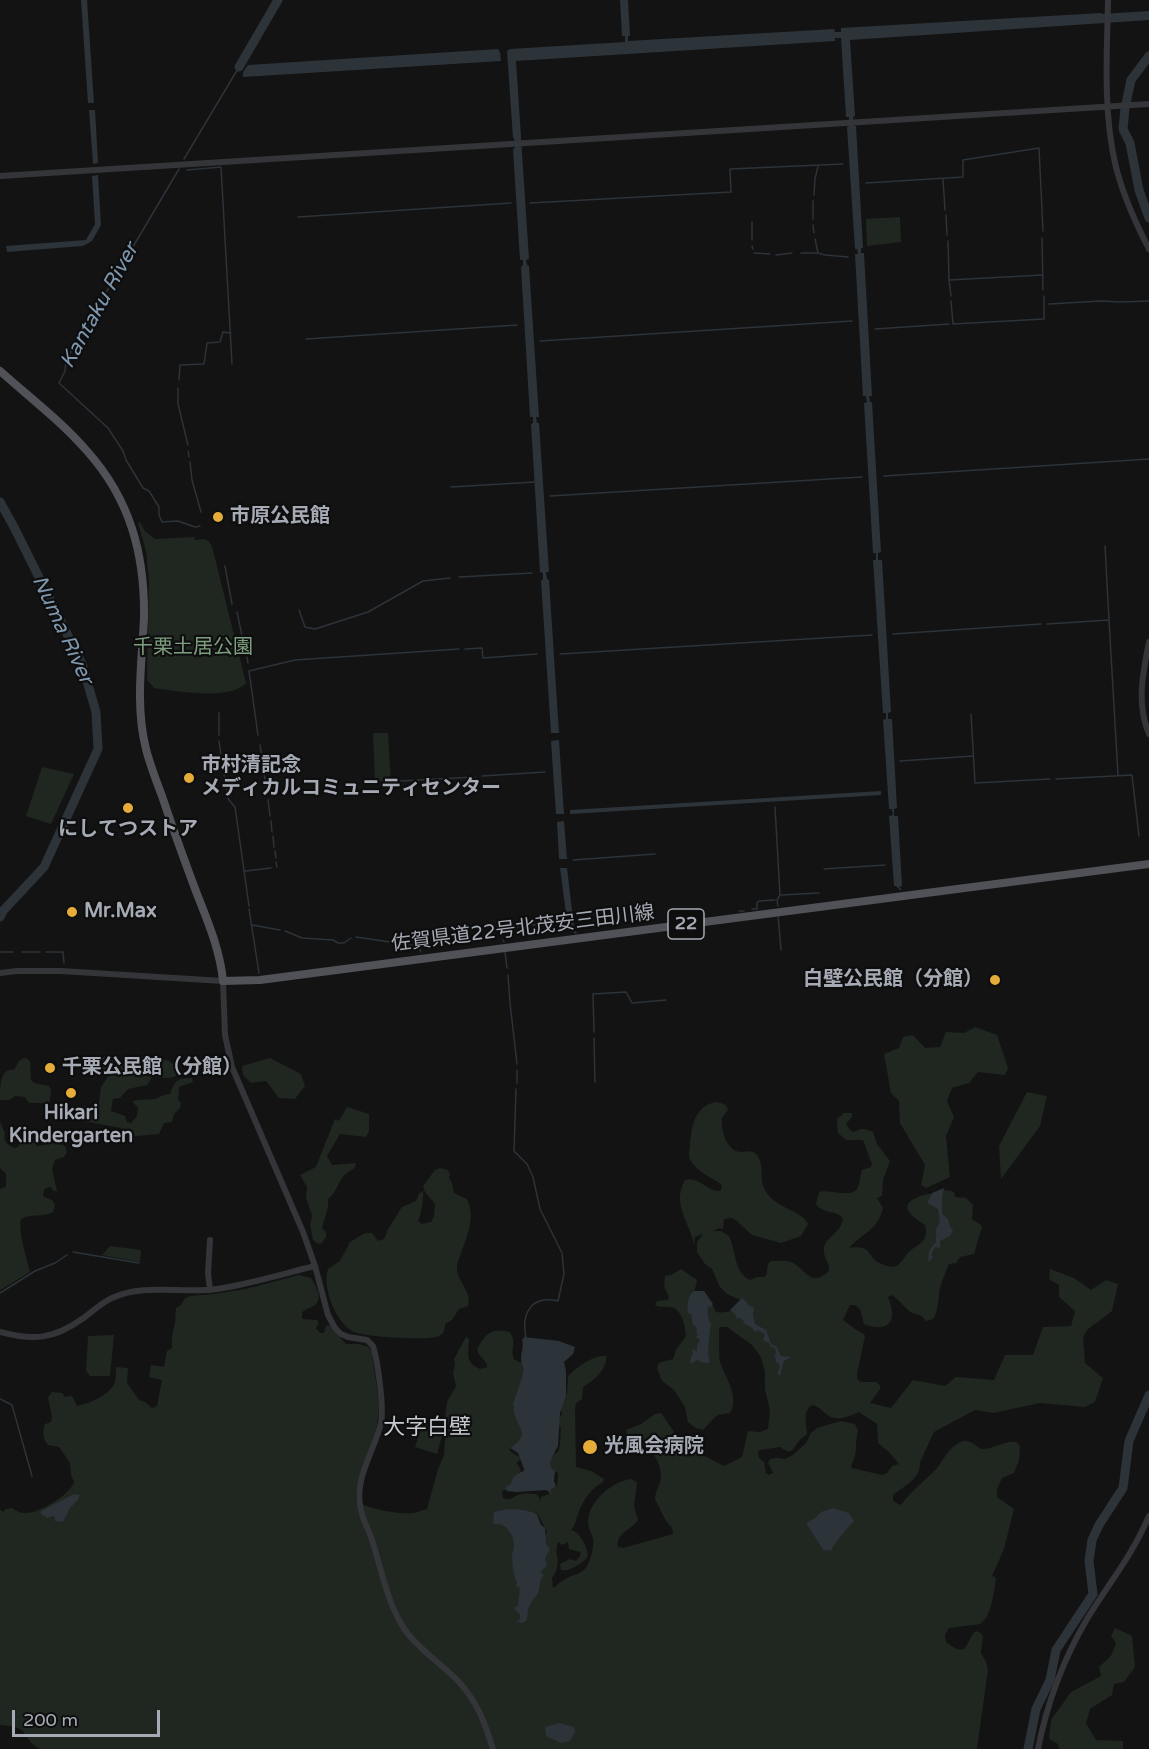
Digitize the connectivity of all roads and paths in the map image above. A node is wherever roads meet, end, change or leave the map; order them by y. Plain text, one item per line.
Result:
1 (1108, 0) edge
2 (1149, 104) edge
3 (1108, 107) junction
4 (0, 176) edge
5 (1149, 249) edge
6 (0, 371) edge
7 (1149, 642) edge
8 (1149, 734) edge
9 (1149, 864) edge
10 (0, 973) edge
11 (223, 981) junction
12 (210, 1240) dead end
13 (315, 1266) junction
14 (210, 1290) junction
15 (0, 1332) edge
16 (1149, 1516) edge
17 (493, 1749) edge
18 (1038, 1749) edge

1 - 3 street
2 - 3 street
3 - 4 street
3 - 5 street
6 - 11 main road
7 - 8 street
9 - 11 main road, 佐賀県道22号北茂安三田川線 / 22
10 - 11 street
11 - 13 street
12 - 14 street
13 - 14 street
13 - 17 street
14 - 15 street
16 - 18 street

